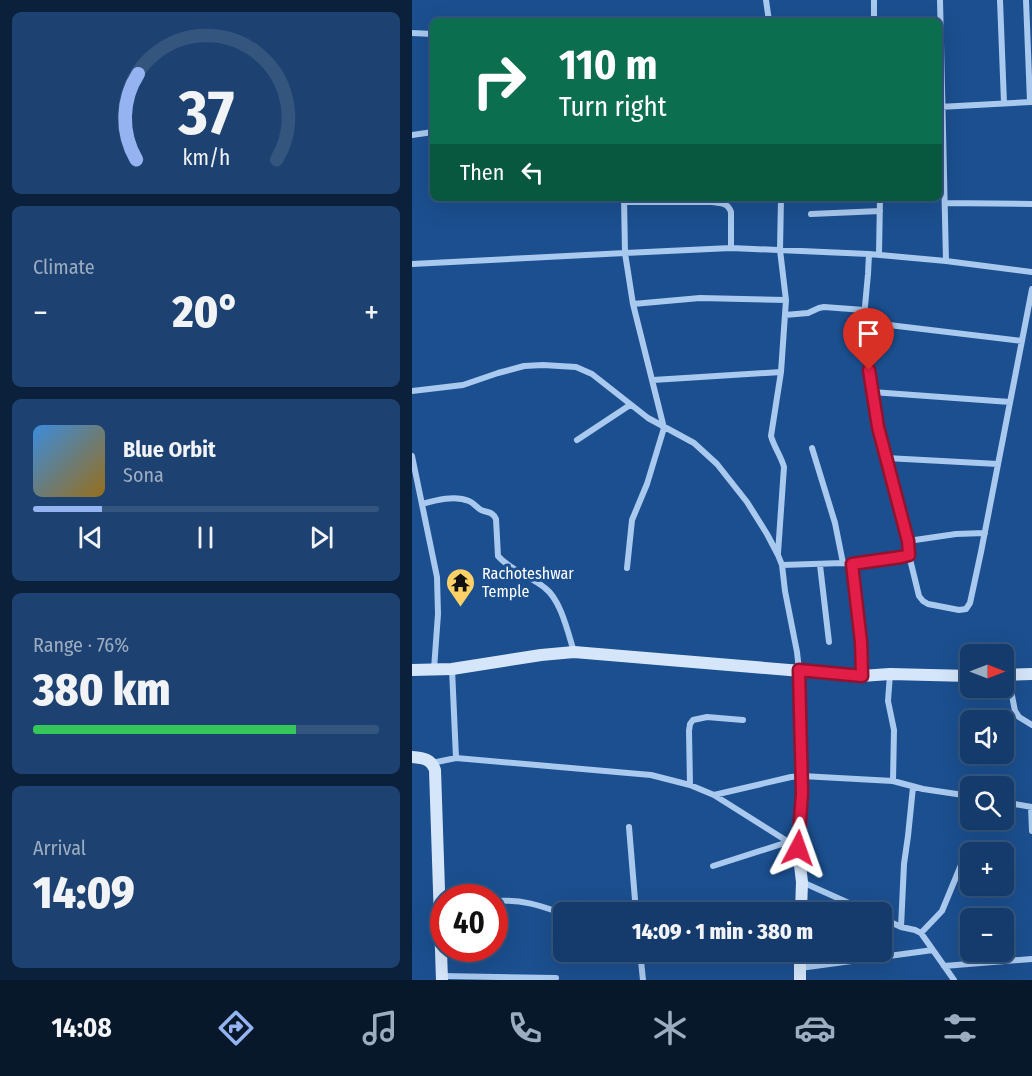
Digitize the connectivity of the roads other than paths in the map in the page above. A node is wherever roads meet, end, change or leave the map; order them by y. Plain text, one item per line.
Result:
1 (766, 0) edge
2 (874, 0) edge
3 (940, 0) edge
4 (1000, 0) edge
5 (1026, 0) edge
6 (769, 18) edge
7 (874, 18) edge
8 (940, 18) edge
9 (1029, 26) edge
10 (412, 33) edge
11 (430, 34) edge
12 (1031, 102) edge
13 (1004, 103) junction
14 (942, 107) edge
15 (430, 132) edge
16 (412, 135) edge
17 (942, 145) edge
18 (624, 201) edge
19 (716, 201) edge
20 (781, 201) edge
21 (880, 201) edge
22 (945, 203) junction
23 (1032, 204) edge
24 (880, 211) junction
25 (811, 214) dead end
26 (731, 248) junction
27 (780, 250) junction
28 (625, 253) junction
29 (869, 254) junction
30 (879, 254) junction
31 (946, 261) junction
32 (412, 264) edge
33 (1032, 272) edge
34 (1032, 289) edge
35 (786, 300) junction
36 (633, 304) junction
37 (865, 310) junction
38 (785, 315) junction
39 (864, 322) junction
40 (1022, 341) junction
41 (781, 372) junction
42 (653, 380) junction
43 (412, 391) edge
44 (872, 392) junction
45 (1010, 402) junction
46 (630, 405) junction
47 (664, 428) junction
48 (577, 440) dead end
49 (812, 448) dead end
50 (412, 456) edge
51 (886, 458) junction
52 (998, 464) junction
53 (422, 504) junction
54 (985, 533) junction
55 (908, 541) junction
56 (778, 555) junction
57 (909, 555) junction
58 (843, 563) junction
59 (852, 564) junction
60 (820, 565) junction
61 (782, 566) junction
62 (627, 568) dead end
63 (829, 642) dead end
64 (574, 652) junction
65 (452, 669) junction
66 (412, 670) edge
67 (799, 670) junction
68 (434, 671) junction
69 (890, 674) junction
70 (1014, 674) edge
71 (1032, 674) edge
72 (862, 676) junction
73 (960, 676) edge
74 (1011, 698) edge
75 (743, 720) dead end
76 (1032, 725) edge
77 (412, 757) edge
78 (456, 758) junction
79 (433, 763) junction
80 (802, 776) junction
81 (893, 781) junction
82 (690, 785) junction
83 (913, 787) junction
84 (960, 794) edge
85 (714, 795) junction
86 (1014, 804) edge
87 (1031, 807) edge
88 (629, 827) dead end
89 (1032, 831) edge
90 (793, 845) junction
91 (714, 866) dead end
92 (960, 868) edge
93 (802, 882) junction
94 (441, 884) edge
95 (508, 900) edge
96 (635, 902) edge
97 (801, 902) edge
98 (847, 902) edge
99 (553, 910) edge
100 (892, 923) edge
101 (901, 927) junction
102 (921, 933) junction
103 (933, 950) junction
104 (1032, 959) edge
105 (442, 962) edge
106 (641, 962) edge
107 (944, 966) junction
108 (800, 974) edge
109 (442, 978) edge
110 (556, 978) dead end
111 (643, 980) edge
112 (954, 980) edge

1 - 6 street
2 - 7 street
3 - 8 street
4 - 13 street
5 - 9 street
9 - 12 street
10 - 11 street
12 - 13 street
13 - 14 street
15 - 16 street
17 - 22 street
18 - 28 street
19 - 26 street
20 - 27 street
21 - 24 street
22 - 23 street
22 - 31 street
24 - 25 street
24 - 30 street
26 - 27 street
26 - 28 street
27 - 29 street
27 - 35 street
28 - 32 street
28 - 36 street
29 - 30 street
29 - 37 street
30 - 31 street
31 - 33 street
34 - 40 street
35 - 36 street
35 - 38 street
36 - 42 street
37 - 38 street
37 - 39 street
38 - 41 street
39 - 40 street
39 - 44 street
40 - 45 street
41 - 42 street
41 - 56 street
42 - 47 street
43 - 46 street
44 - 45 street
44 - 51 street
45 - 52 street
46 - 47 street
46 - 48 street
47 - 56 street
47 - 62 street
49 - 58 street
50 - 53 street
51 - 52 street
51 - 55 street
52 - 54 street
53 - 64 street
53 - 68 street
54 - 55 street
54 - 57 street
55 - 57 street
56 - 61 street
57 - 59 street
58 - 59 street
58 - 60 street
59 - 72 street
60 - 61 street
60 - 63 street
61 - 67 street
64 - 65 street
64 - 67 street
65 - 68 street
65 - 78 street
66 - 68 street
67 - 72 street
67 - 80 street
69 - 72 street
69 - 73 street
69 - 81 street
70 - 71 street
74 - 76 street
75 - 82 street
77 - 79 street
78 - 79 street
78 - 82 street
79 - 94 street
80 - 81 street
80 - 85 street
80 - 90 street
81 - 83 street
82 - 85 street
83 - 84 street
83 - 101 street
85 - 90 street
86 - 87 street
87 - 89 street
88 - 96 street
90 - 91 street
90 - 93 street
92 - 102 street
93 - 97 street
93 - 98 street
95 - 99 street
100 - 101 street
101 - 102 street
102 - 103 street
103 - 107 street
103 - 108 street
104 - 107 street
105 - 109 street
106 - 111 street
107 - 112 street
109 - 110 street

